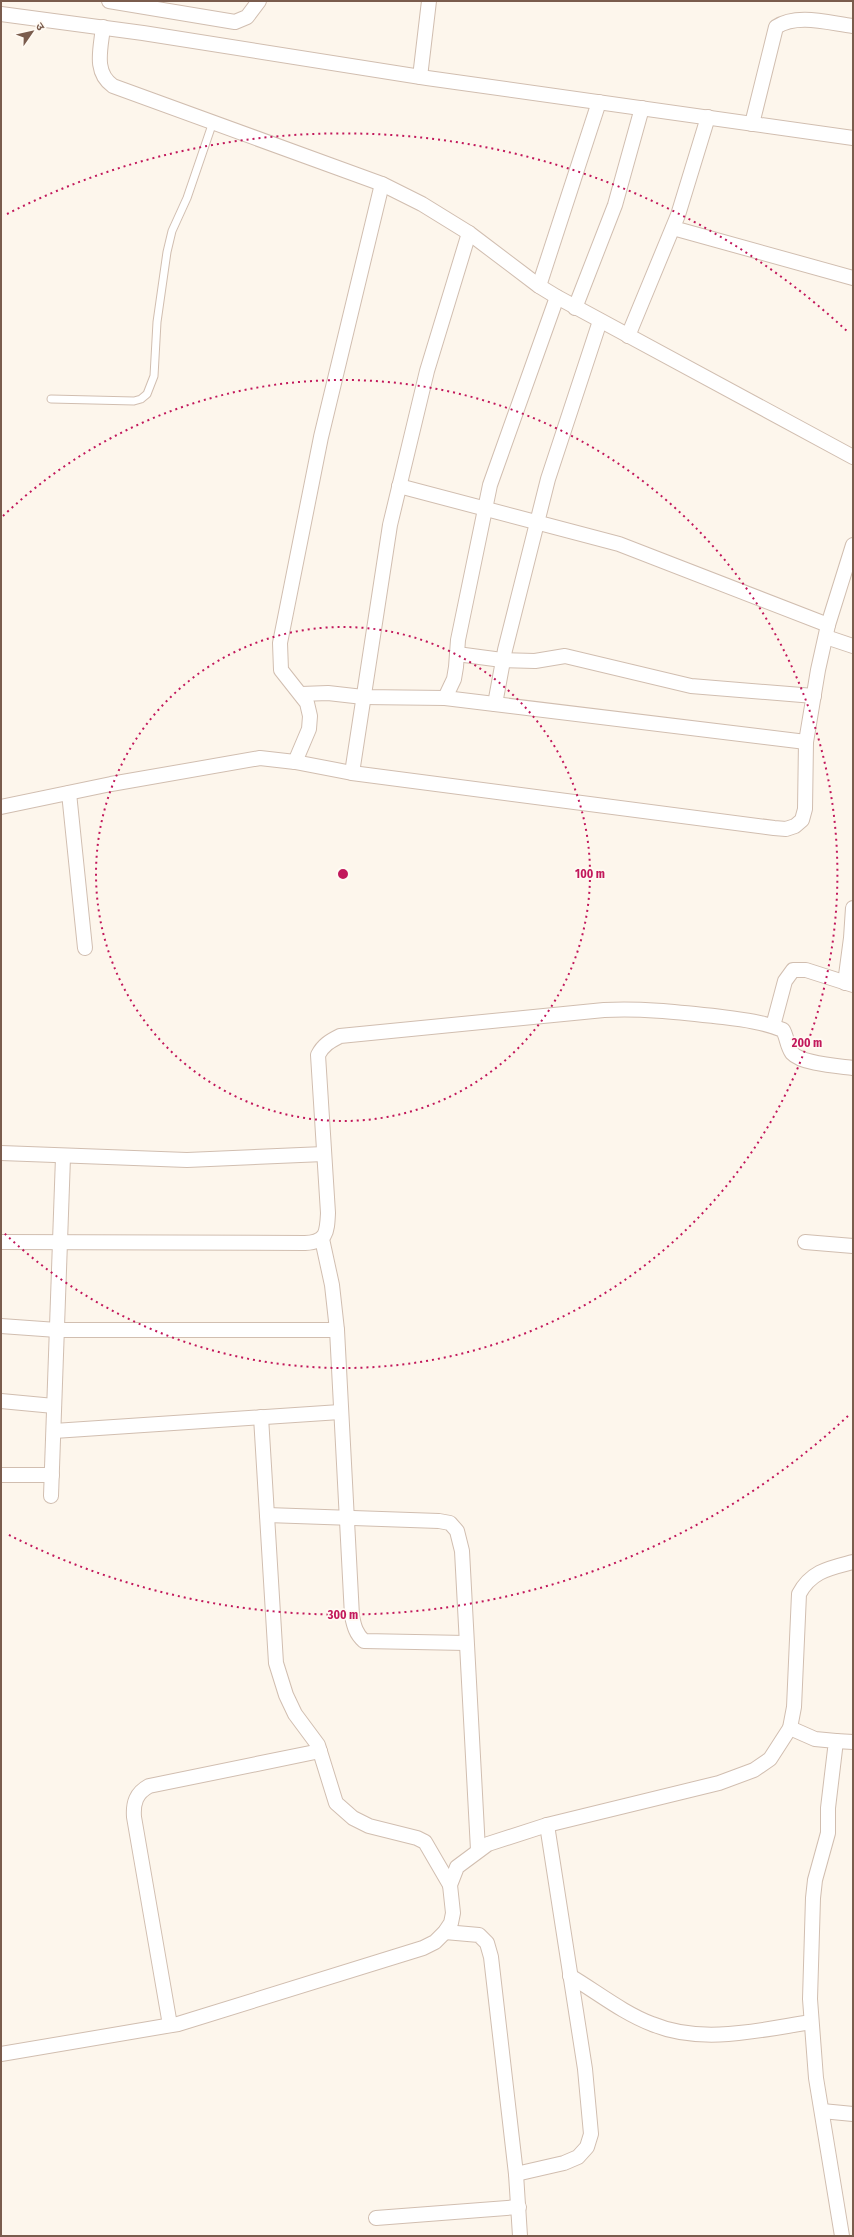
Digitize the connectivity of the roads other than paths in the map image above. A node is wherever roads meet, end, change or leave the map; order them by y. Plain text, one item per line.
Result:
1 (109, 1) edge
2 (259, 1) edge
3 (429, 1) edge
4 (1, 14) edge
5 (853, 26) edge
6 (103, 27) junction
7 (420, 77) junction
8 (599, 102) junction
9 (642, 108) junction
10 (708, 118) junction
11 (213, 122) junction
12 (752, 124) junction
13 (853, 138) edge
14 (382, 184) junction
15 (673, 228) junction
16 (469, 233) junction
17 (853, 278) edge
18 (540, 286) junction
19 (557, 297) junction
20 (575, 308) junction
21 (600, 321) junction
22 (628, 336) junction
23 (51, 399) dead end
24 (853, 457) edge
25 (399, 486) junction
26 (485, 509) junction
27 (537, 523) junction
28 (853, 545) edge
29 (827, 631) junction
30 (853, 646) edge
31 (457, 654) junction
32 (502, 660) junction
33 (301, 694) junction
34 (814, 696) junction
35 (363, 697) junction
36 (445, 698) junction
37 (495, 704) junction
38 (806, 742) junction
39 (295, 762) junction
40 (352, 773) junction
41 (70, 793) junction
42 (1, 807) edge
43 (853, 908) edge
44 (85, 948) dead end
45 (849, 984) edge
46 (773, 1026) junction
47 (853, 1068) edge
48 (1, 1153) edge
49 (324, 1154) junction
50 (63, 1157) junction
51 (322, 1239) junction
52 (1, 1242) edge
53 (805, 1242) dead end
54 (60, 1243) junction
55 (853, 1246) edge
56 (1, 1326) edge
57 (57, 1330) junction
58 (337, 1330) junction
59 (1, 1401) edge
60 (54, 1406) junction
61 (340, 1412) junction
62 (261, 1417) junction
63 (54, 1432) junction
64 (1, 1475) edge
65 (52, 1476) junction
66 (52, 1496) dead end
67 (267, 1515) junction
68 (346, 1518) junction
69 (853, 1562) edge
70 (466, 1643) junction
71 (790, 1728) junction
72 (836, 1742) junction
73 (853, 1742) edge
74 (320, 1751) junction
75 (547, 1825) junction
76 (478, 1850) junction
77 (450, 1885) junction
78 (445, 1932) junction
79 (570, 1976) junction
80 (811, 2022) junction
81 (170, 2025) junction
82 (1, 2054) edge
83 (822, 2110) junction
84 (853, 2114) edge
85 (516, 2174) junction
86 (519, 2207) junction
87 (376, 2218) dead end
88 (520, 2236) edge
89 (842, 2236) edge

1 - 2 street
3 - 7 street
4 - 6 street
5 - 12 street
6 - 7 street
6 - 11 street
7 - 8 street
8 - 9 street
8 - 18 street
9 - 10 street
9 - 20 street
10 - 12 street
10 - 15 street
11 - 14 street
11 - 23 lane
12 - 13 street
14 - 16 street
14 - 33 street
15 - 17 street
15 - 22 street
16 - 18 street
16 - 25 street
18 - 19 street
19 - 20 street
19 - 26 street
20 - 21 street
21 - 22 street
21 - 27 street
22 - 24 street
25 - 26 street
25 - 35 street
26 - 27 street
26 - 31 street
27 - 29 street
27 - 32 street
28 - 29 street
29 - 30 street
29 - 34 street
31 - 32 street
31 - 36 street
32 - 34 street
32 - 37 street
33 - 35 street
33 - 39 street
34 - 38 street
35 - 36 street
35 - 40 street
36 - 37 street
37 - 38 street
38 - 40 street
39 - 40 street
39 - 41 street
41 - 42 street
41 - 44 street
43 - 45 street
45 - 46 street
46 - 47 street
46 - 49 street
48 - 50 street
49 - 50 street
49 - 51 street
50 - 54 street
51 - 54 street
51 - 58 street
52 - 54 street
53 - 55 street
54 - 57 street
56 - 57 street
57 - 58 street
57 - 60 street
58 - 61 street
59 - 60 street
60 - 63 street
61 - 62 street
61 - 68 street
62 - 63 street
62 - 67 street
63 - 65 street
64 - 65 street
65 - 66 street
67 - 68 street
67 - 74 street
68 - 70 street
68 - 70 street
69 - 71 street
70 - 76 street
71 - 72 street
71 - 75 street
72 - 73 street
72 - 80 street
74 - 77 street
74 - 81 street
75 - 76 street
75 - 79 street
76 - 77 street
77 - 78 street
78 - 81 street
78 - 85 street
79 - 80 street
79 - 85 street
80 - 83 street
81 - 82 street
83 - 84 street
83 - 89 street
85 - 86 street
86 - 87 street
86 - 88 street

